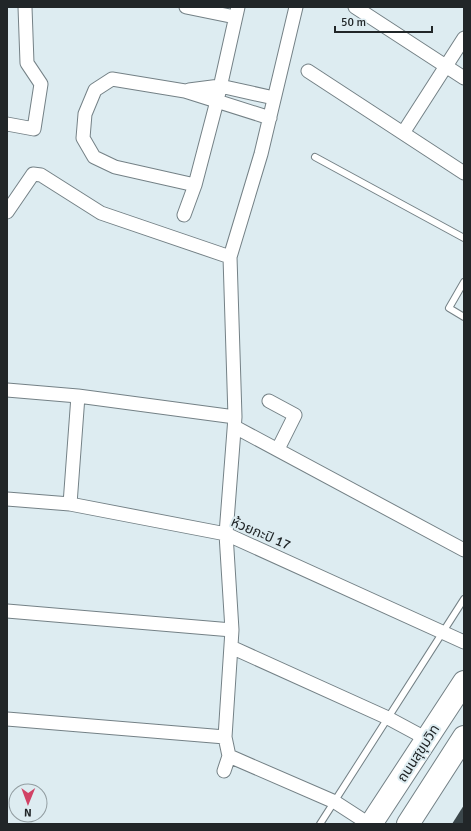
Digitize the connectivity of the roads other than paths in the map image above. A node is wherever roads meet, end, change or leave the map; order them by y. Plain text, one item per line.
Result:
1 (25, 7) edge
2 (186, 7) edge
3 (296, 7) edge
4 (355, 7) edge
5 (236, 12) edge
6 (464, 38) edge
7 (446, 66) junction
8 (308, 70) dead end
9 (464, 78) edge
10 (220, 86) junction
11 (185, 91) junction
12 (274, 98) junction
13 (217, 101) junction
14 (270, 118) junction
15 (7, 124) edge
16 (403, 133) junction
17 (316, 157) dead end
18 (464, 172) edge
19 (195, 185) junction
20 (9, 206) edge
21 (184, 215) dead end
22 (464, 238) edge
23 (230, 257) junction
24 (464, 282) edge
25 (464, 317) edge
26 (7, 390) edge
27 (78, 396) junction
28 (269, 400) dead end
29 (235, 422) junction
30 (278, 449) junction
31 (7, 499) edge
32 (70, 504) junction
33 (226, 534) junction
34 (464, 550) edge
35 (464, 599) edge
36 (7, 611) edge
37 (232, 630) junction
38 (443, 631) junction
39 (464, 642) edge
40 (232, 647) junction
41 (464, 682) edge
42 (388, 718) junction
43 (7, 719) edge
44 (225, 737) junction
45 (464, 737) edge
46 (427, 739) junction
47 (228, 756) junction
48 (224, 771) dead end
49 (335, 802) junction
50 (320, 824) edge
51 (370, 824) edge
52 (408, 824) edge

1 - 15 street
2 - 5 street
3 - 12 street
4 - 7 street
5 - 10 street
6 - 7 street
7 - 9 street
7 - 16 street
8 - 16 street
10 - 11 street
10 - 12 street
10 - 13 street
11 - 13 street
11 - 19 street
12 - 14 street
13 - 14 street
13 - 19 street
14 - 23 street
16 - 18 street
17 - 22 lane
19 - 21 street
20 - 23 street
23 - 29 street
24 - 25 lane
26 - 27 street
27 - 29 street
27 - 32 street
28 - 30 street
29 - 30 street
29 - 33 street
30 - 34 street
31 - 32 street, ห้วยกะปิ 17
32 - 33 street, ห้วยกะปิ 17
33 - 37 street
33 - 38 street, ห้วยกะปิ 17
35 - 38 lane
36 - 37 street
37 - 40 street
38 - 39 street, ห้วยกะปิ 17
38 - 42 lane
40 - 42 street
40 - 44 street
41 - 46 highway, ถนนสุขุมวิท
42 - 46 street
42 - 49 lane
43 - 44 street
44 - 47 street
45 - 52 highway
46 - 51 highway, ถนนสุขุมวิท
47 - 48 street
47 - 49 street
49 - 50 lane
49 - 51 street

